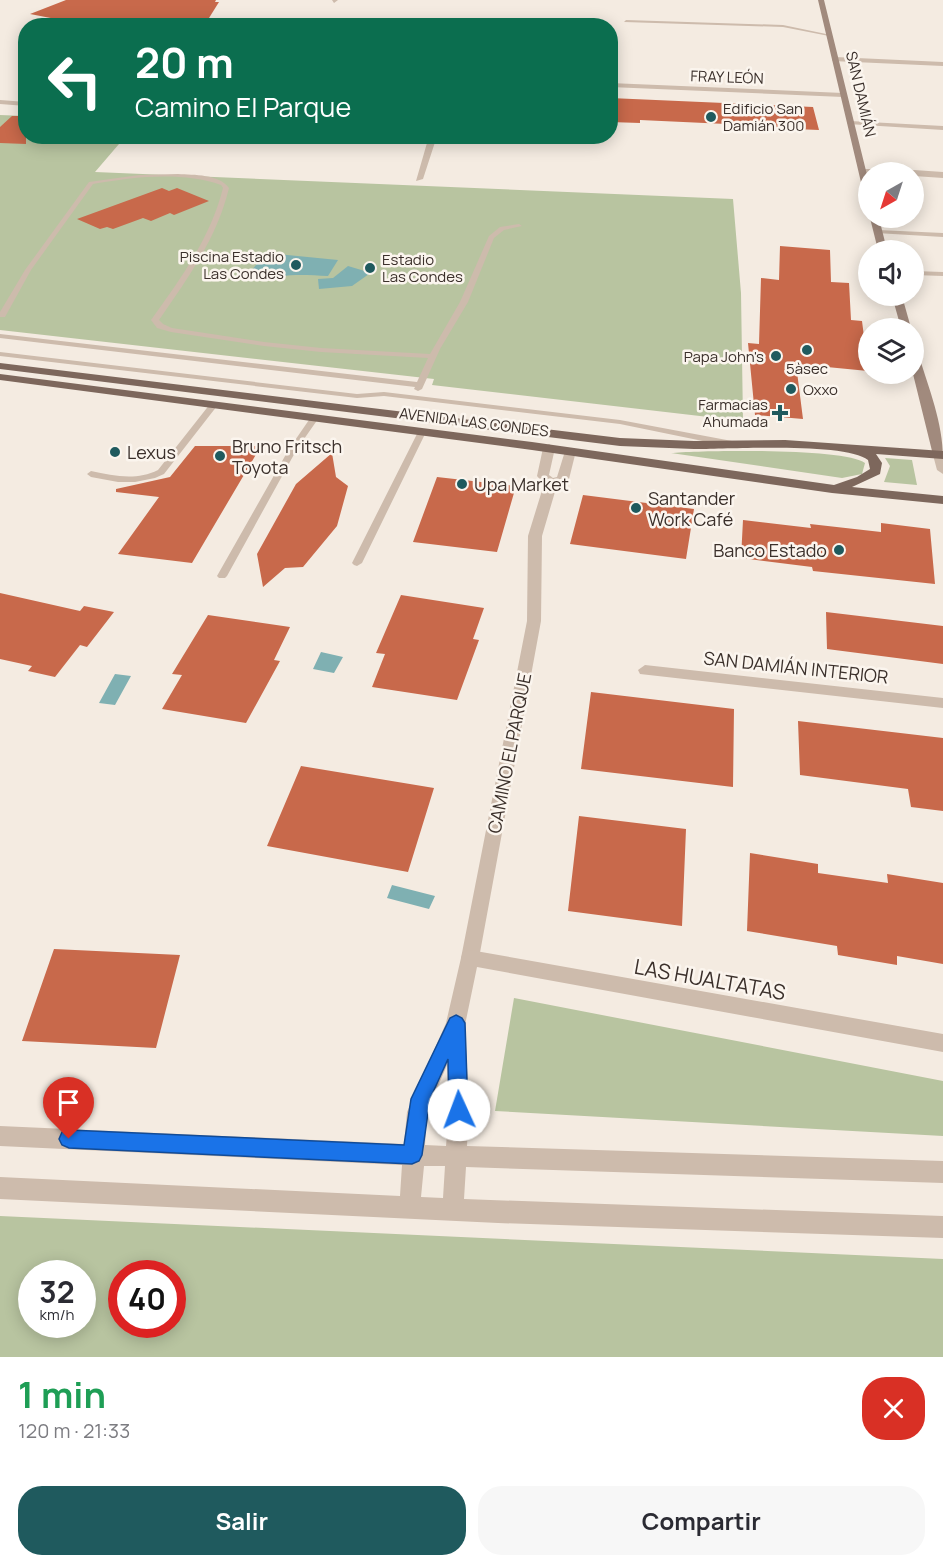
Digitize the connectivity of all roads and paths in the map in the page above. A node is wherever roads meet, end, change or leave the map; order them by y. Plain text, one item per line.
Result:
1 (821, 0) edge
2 (626, 21) dead end
3 (830, 35) junction
4 (835, 59) junction
5 (943, 64) edge
6 (618, 85) edge
7 (843, 95) junction
8 (0, 102) edge
9 (18, 103) edge
10 (850, 123) junction
11 (943, 128) edge
12 (431, 144) edge
13 (860, 162) edge
14 (924, 174) edge
15 (943, 175) edge
16 (419, 179) dead end
17 (519, 226) dead end
18 (877, 228) edge
19 (878, 232) junction
20 (943, 235) edge
21 (881, 240) edge
22 (924, 273) edge
23 (943, 274) edge
24 (2, 315) dead end
25 (0, 336) edge
26 (107, 348) junction
27 (0, 354) edge
28 (432, 356) junction
29 (93, 365) junction
30 (0, 366) edge
31 (0, 377) edge
32 (922, 384) edge
33 (420, 385) junction
34 (415, 398) junction
35 (213, 406) junction
36 (314, 419) junction
37 (422, 432) junction
38 (741, 446) junction
39 (549, 448) junction
40 (859, 449) junction
41 (570, 451) junction
42 (941, 455) edge
43 (943, 470) edge
44 (91, 474) dead end
45 (551, 483) junction
46 (832, 489) junction
47 (943, 500) edge
48 (357, 563) dead end
49 (222, 576) dead end
50 (645, 670) dead end
51 (943, 704) edge
52 (470, 958) junction
53 (456, 1023) junction
54 (943, 1043) edge
55 (0, 1136) edge
56 (412, 1155) junction
57 (456, 1156) junction
58 (943, 1172) edge
59 (0, 1188) edge
60 (410, 1206) junction
61 (453, 1209) junction
62 (943, 1227) edge

1 - 3 main road, SAN DAMIÁN
2 - 3 lane
3 - 4 main road, SAN DAMIÁN
4 - 5 street
4 - 7 main road, SAN DAMIÁN
6 - 7 street, FRAY LEÓN
7 - 10 main road, SAN DAMIÁN
8 - 9 street
10 - 11 lane
10 - 13 main road, SAN DAMIÁN
12 - 16 street
14 - 15 street
17 - 28 lane
18 - 19 main road
19 - 20 lane
19 - 21 main road
22 - 23 lane
24 - 28 lane
25 - 26 lane
26 - 29 lane
26 - 33 lane
27 - 29 lane
28 - 33 lane
29 - 34 lane
30 - 38 main road, AVENIDA LAS CONDES
31 - 35 main road, AVENIDA LAS CONDES
32 - 42 main road
33 - 34 lane
34 - 38 lane
35 - 36 main road, AVENIDA LAS CONDES
35 - 44 lane
36 - 37 main road, AVENIDA LAS CONDES
36 - 49 lane
37 - 39 main road, AVENIDA LAS CONDES
37 - 48 lane
38 - 40 main road, AVENIDA LAS CONDES
39 - 41 main road, AVENIDA LAS CONDES
39 - 45 street, CAMINO EL PARQUE
40 - 42 main road, AVENIDA LAS CONDES
40 - 46 main road
41 - 45 street, CAMINO EL PARQUE
41 - 46 main road, AVENIDA LAS CONDES
42 - 43 street
45 - 52 street, CAMINO EL PARQUE
46 - 47 main road, AVENIDA LAS CONDES
50 - 51 street, SAN DAMIÁN INTERIOR
52 - 53 street, CAMINO EL PARQUE
52 - 54 street, LAS HUALTATAS
53 - 56 street, CAMINO EL PARQUE
53 - 57 street, CAMINO EL PARQUE
55 - 56 street
56 - 57 street
56 - 60 street, CAMINO EL PARQUE
57 - 58 street
57 - 61 street, CAMINO EL PARQUE
59 - 60 street
60 - 61 street
61 - 62 street

